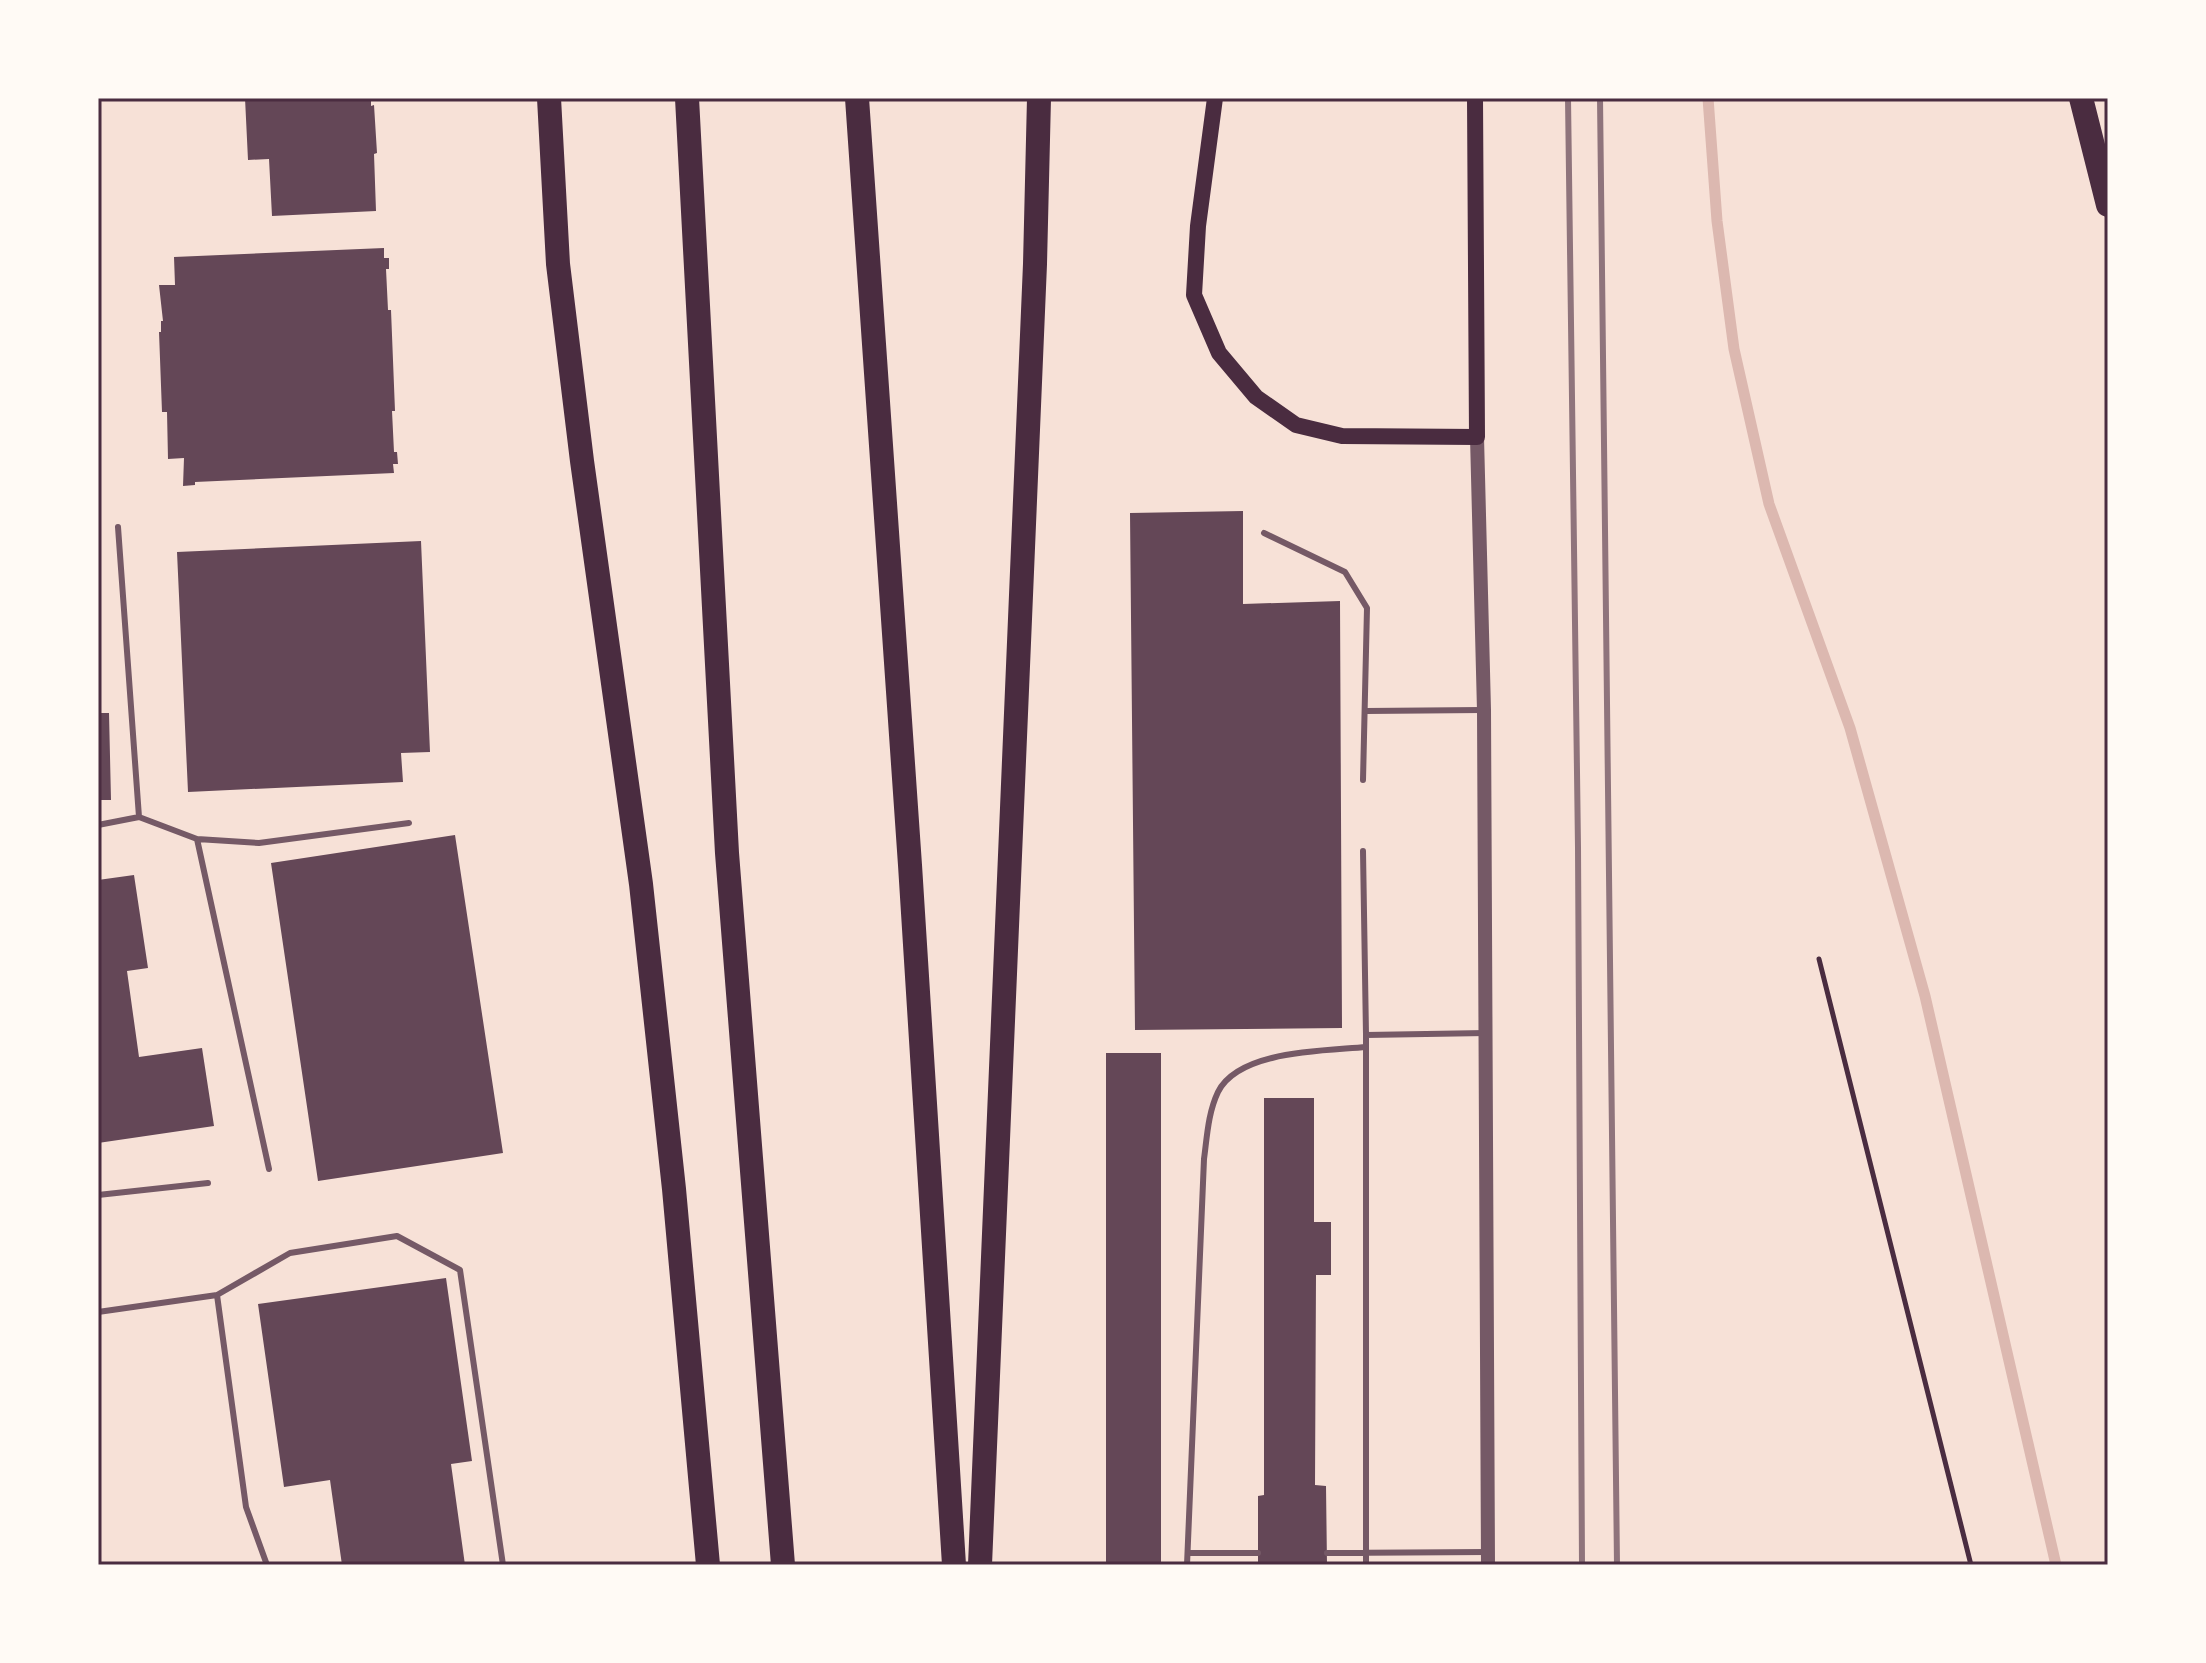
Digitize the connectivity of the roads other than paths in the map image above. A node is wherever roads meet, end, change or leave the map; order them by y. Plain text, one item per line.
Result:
1 (549, 98) edge
2 (687, 98) edge
3 (857, 98) edge
4 (1039, 98) edge
5 (1215, 98) edge
6 (1475, 98) edge
7 (2081, 98) edge
8 (2108, 205) edge
9 (1477, 437) junction
10 (118, 527) dead end
11 (1264, 533) dead end
12 (1484, 710) junction
13 (1366, 711) junction
14 (1363, 780) dead end
15 (139, 817) junction
16 (409, 823) dead end
17 (98, 825) edge
18 (197, 839) junction
19 (1363, 851) dead end
20 (1487, 1033) junction
21 (1366, 1035) junction
22 (1366, 1047) junction
23 (269, 1169) dead end
24 (208, 1183) dead end
25 (98, 1195) edge
26 (217, 1295) junction
27 (98, 1312) edge
28 (1188, 1553) junction
29 (1258, 1553) dead end
30 (1327, 1553) dead end
31 (1365, 1553) junction
32 (1488, 1559) edge
33 (267, 1565) edge
34 (503, 1565) edge
35 (708, 1565) edge
36 (783, 1565) edge
37 (954, 1565) edge
38 (980, 1565) edge
39 (1187, 1565) edge
40 (1366, 1565) edge

1 - 35 highway
2 - 36 highway
3 - 37 highway
4 - 38 highway
5 - 9 main road
6 - 9 main road
7 - 8 highway
9 - 12 street
10 - 15 lane
11 - 13 lane
12 - 13 lane
12 - 20 street
13 - 14 lane
15 - 17 lane
15 - 18 lane
16 - 18 lane
18 - 23 lane
19 - 21 lane
20 - 21 lane
20 - 32 street
21 - 22 lane
22 - 28 lane
22 - 31 lane
24 - 25 lane
26 - 27 lane
26 - 33 lane
26 - 34 lane
28 - 29 lane
28 - 39 lane
30 - 31 lane
31 - 32 lane
31 - 40 lane

